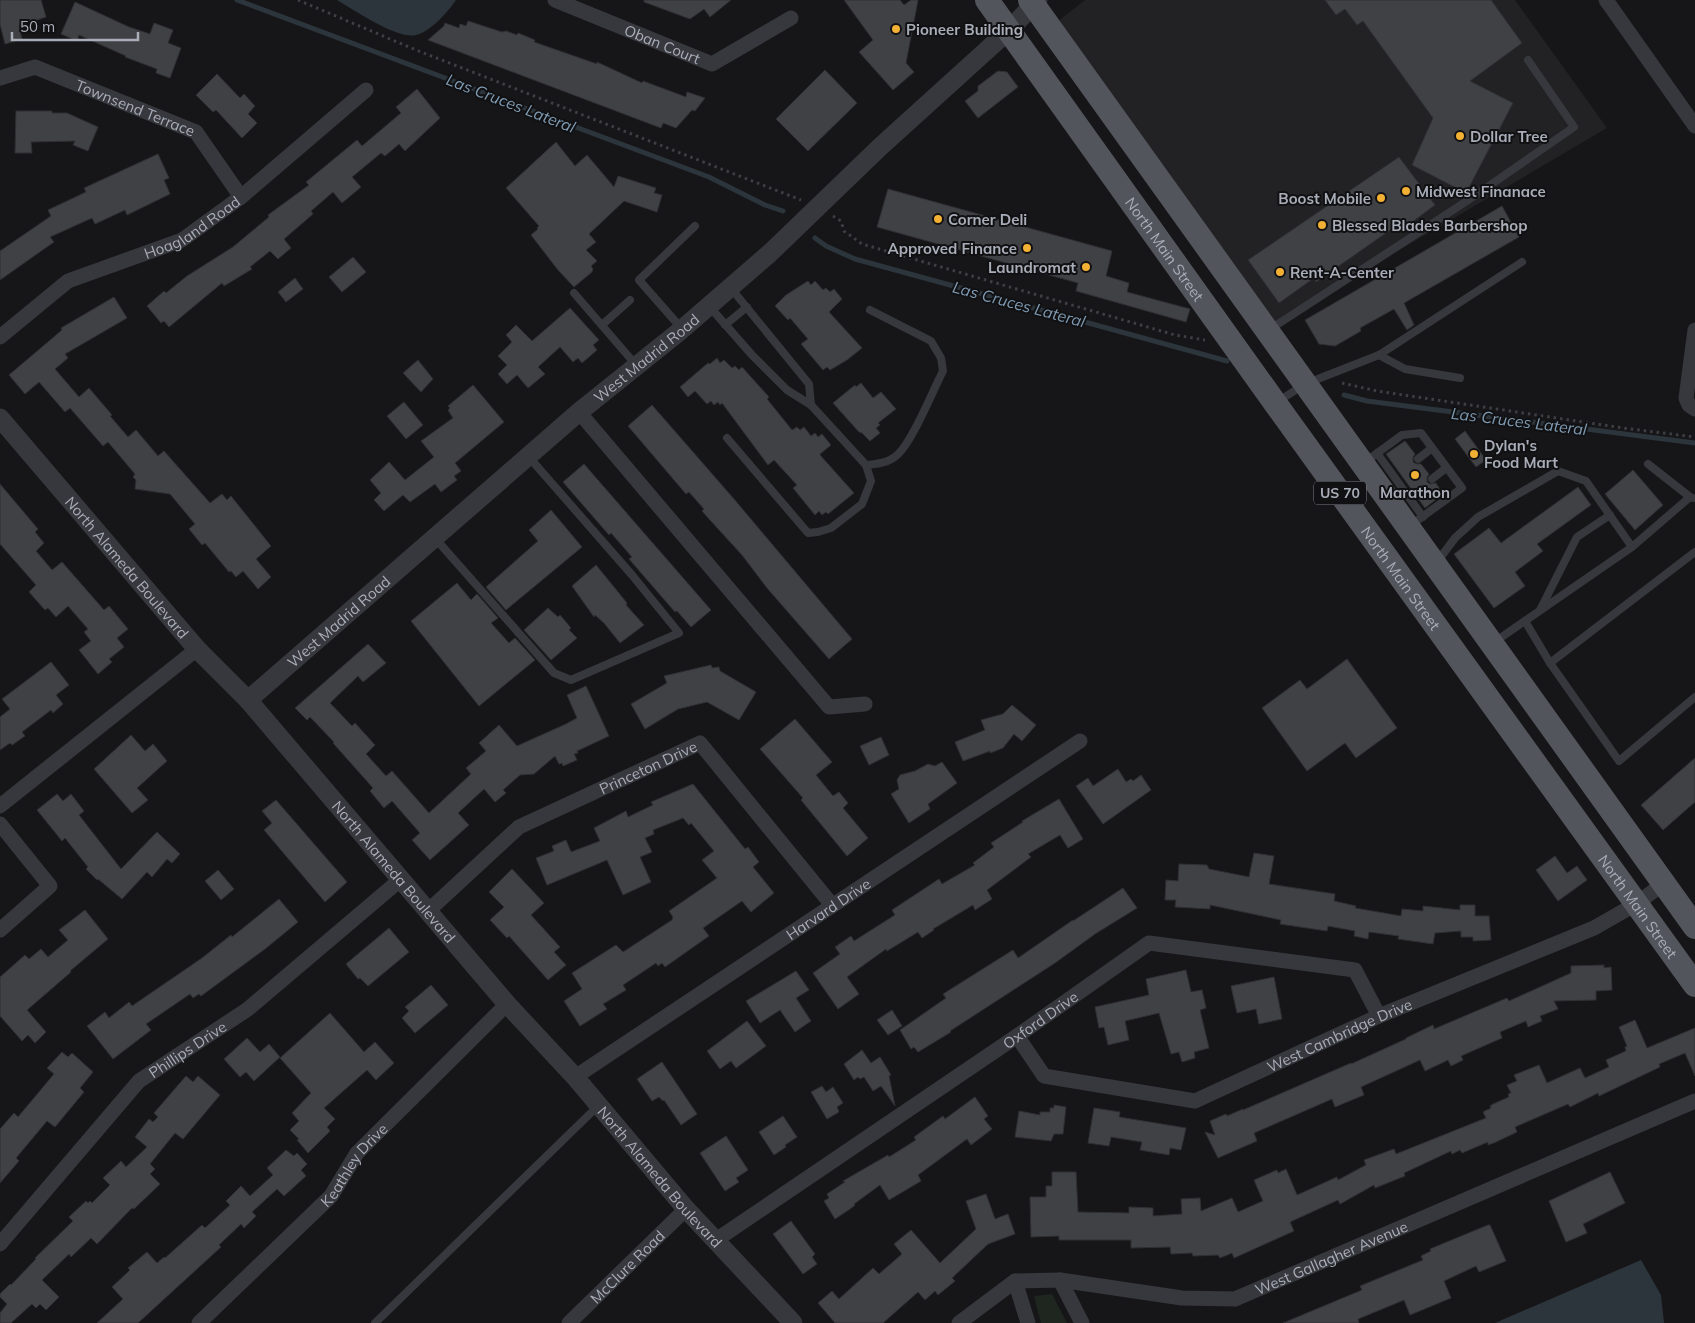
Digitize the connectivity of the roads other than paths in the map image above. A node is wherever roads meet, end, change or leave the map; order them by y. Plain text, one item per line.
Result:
1 (555, 0) edge
2 (987, 0) edge
3 (1606, 0) edge
4 (1034, 1) edge
5 (791, 18) dead end
6 (1008, 31) junction
7 (1528, 60) dead end
8 (0, 78) edge
9 (366, 90) dead end
10 (1695, 126) edge
11 (241, 197) junction
12 (695, 226) dead end
13 (1210, 251) junction
14 (1522, 262) dead end
15 (1181, 271) junction
16 (730, 287) junction
17 (574, 293) dead end
18 (630, 300) dead end
19 (709, 306) junction
20 (747, 307) junction
21 (870, 310) dead end
22 (725, 324) junction
23 (602, 325) junction
24 (682, 329) junction
25 (1695, 330) edge
26 (1267, 331) junction
27 (0, 337) edge
28 (1379, 355) junction
29 (636, 365) junction
30 (1460, 378) dead end
31 (1312, 381) junction
32 (1275, 404) junction
33 (811, 405) junction
34 (1695, 409) edge
35 (579, 412) junction
36 (0, 418) edge
37 (727, 438) dead end
38 (1432, 448) junction
39 (528, 456) junction
40 (1370, 459) junction
41 (1418, 459) dead end
42 (1648, 464) dead end
43 (866, 466) junction
44 (1446, 468) junction
45 (1432, 479) dead end
46 (1692, 498) edge
47 (1610, 515) junction
48 (1415, 522) junction
49 (434, 537) junction
50 (1632, 547) junction
51 (1695, 552) edge
52 (1435, 565) junction
53 (1539, 612) junction
54 (1525, 621) junction
55 (1492, 644) junction
56 (197, 649) junction
57 (1550, 663) junction
58 (1695, 696) edge
59 (248, 700) junction
60 (865, 704) dead end
61 (1080, 741) dead end
62 (0, 806) edge
63 (0, 824) edge
64 (400, 880) junction
65 (1663, 884) junction
66 (1636, 904) junction
67 (832, 905) junction
68 (428, 911) junction
69 (1695, 927) edge
70 (0, 930) edge
71 (1693, 978) edge
72 (507, 1004) junction
73 (1379, 1016) junction
74 (1017, 1036) junction
75 (575, 1077) junction
76 (1695, 1101) edge
77 (599, 1105) junction
78 (686, 1209) junction
79 (716, 1240) junction
80 (0, 1244) edge
81 (1060, 1280) junction
82 (1015, 1281) junction
83 (199, 1323) edge
84 (375, 1323) edge
85 (569, 1323) edge
86 (793, 1323) edge
87 (959, 1323) edge
88 (1028, 1323) edge
89 (1082, 1323) edge

1 - 5 street, Oban Court
2 - 6 main road, North Main Street / US 70
3 - 10 street
4 - 6 street, West Madrid Road
4 - 13 main road, US 70
6 - 15 main road, North Main Street / US 70
6 - 16 street, West Madrid Road
7 - 26 lane
8 - 11 street, Townsend Terrace
9 - 11 street, Hoagland Road
11 - 27 street, Hoagland Road
12 - 24 lane
13 - 15 main road
13 - 26 main road, US 70
14 - 28 lane
15 - 32 main road, North Main Street / US 70
16 - 19 street, West Madrid Road
16 - 20 lane
17 - 23 lane
18 - 23 lane
19 - 22 lane
19 - 24 street, West Madrid Road
20 - 22 lane
20 - 33 lane
21 - 43 lane
22 - 33 lane
23 - 29 lane
24 - 29 street, West Madrid Road
25 - 34 street
26 - 31 main road, US 70
28 - 30 lane
28 - 31 lane
29 - 35 street, West Madrid Road
31 - 32 lane
31 - 40 main road, US 70
32 - 66 main road, North Main Street / US 70
33 - 43 lane
35 - 39 street, West Madrid Road
35 - 60 street
36 - 56 street, North Alameda Boulevard
37 - 43 lane
38 - 40 lane
38 - 41 lane
38 - 44 lane
39 - 49 street, West Madrid Road
39 - 49 lane
40 - 48 main road, US 70
40 - 48 lane
42 - 46 lane
44 - 45 lane
44 - 48 lane
46 - 50 lane
47 - 50 lane
47 - 52 lane
47 - 53 lane
48 - 52 main road, US 70
49 - 59 street, West Madrid Road
50 - 53 lane
51 - 57 lane
52 - 55 main road, US 70
53 - 54 lane
54 - 55 lane
54 - 57 lane
55 - 65 main road, US 70
56 - 59 street, North Alameda Boulevard
56 - 62 street
57 - 58 lane
59 - 64 street, North Alameda Boulevard
61 - 67 street, Harvard Drive
63 - 70 street
64 - 68 street, North Alameda Boulevard
64 - 80 street, Phillips Drive
65 - 66 street, West Cambridge Drive
65 - 69 main road, US 70
66 - 71 main road, North Main Street / US 70
66 - 73 street, West Cambridge Drive
67 - 68 street, Princeton Drive
67 - 75 street, Harvard Drive
68 - 72 street, North Alameda Boulevard
72 - 75 street, North Alameda Boulevard
72 - 83 street, Keathley Drive
73 - 74 street, West Cambridge Drive
73 - 74 street, Oxford Drive
74 - 79 street, Oxford Drive
75 - 77 street, North Alameda Boulevard
76 - 81 street, West Gallagher Avenue
77 - 78 street, North Alameda Boulevard
77 - 84 lane
78 - 79 street, North Alameda Boulevard
78 - 85 street, McClure Road
79 - 86 street, North Alameda Boulevard
81 - 82 street, West Gallagher Avenue
81 - 89 street
82 - 87 street
82 - 88 street

